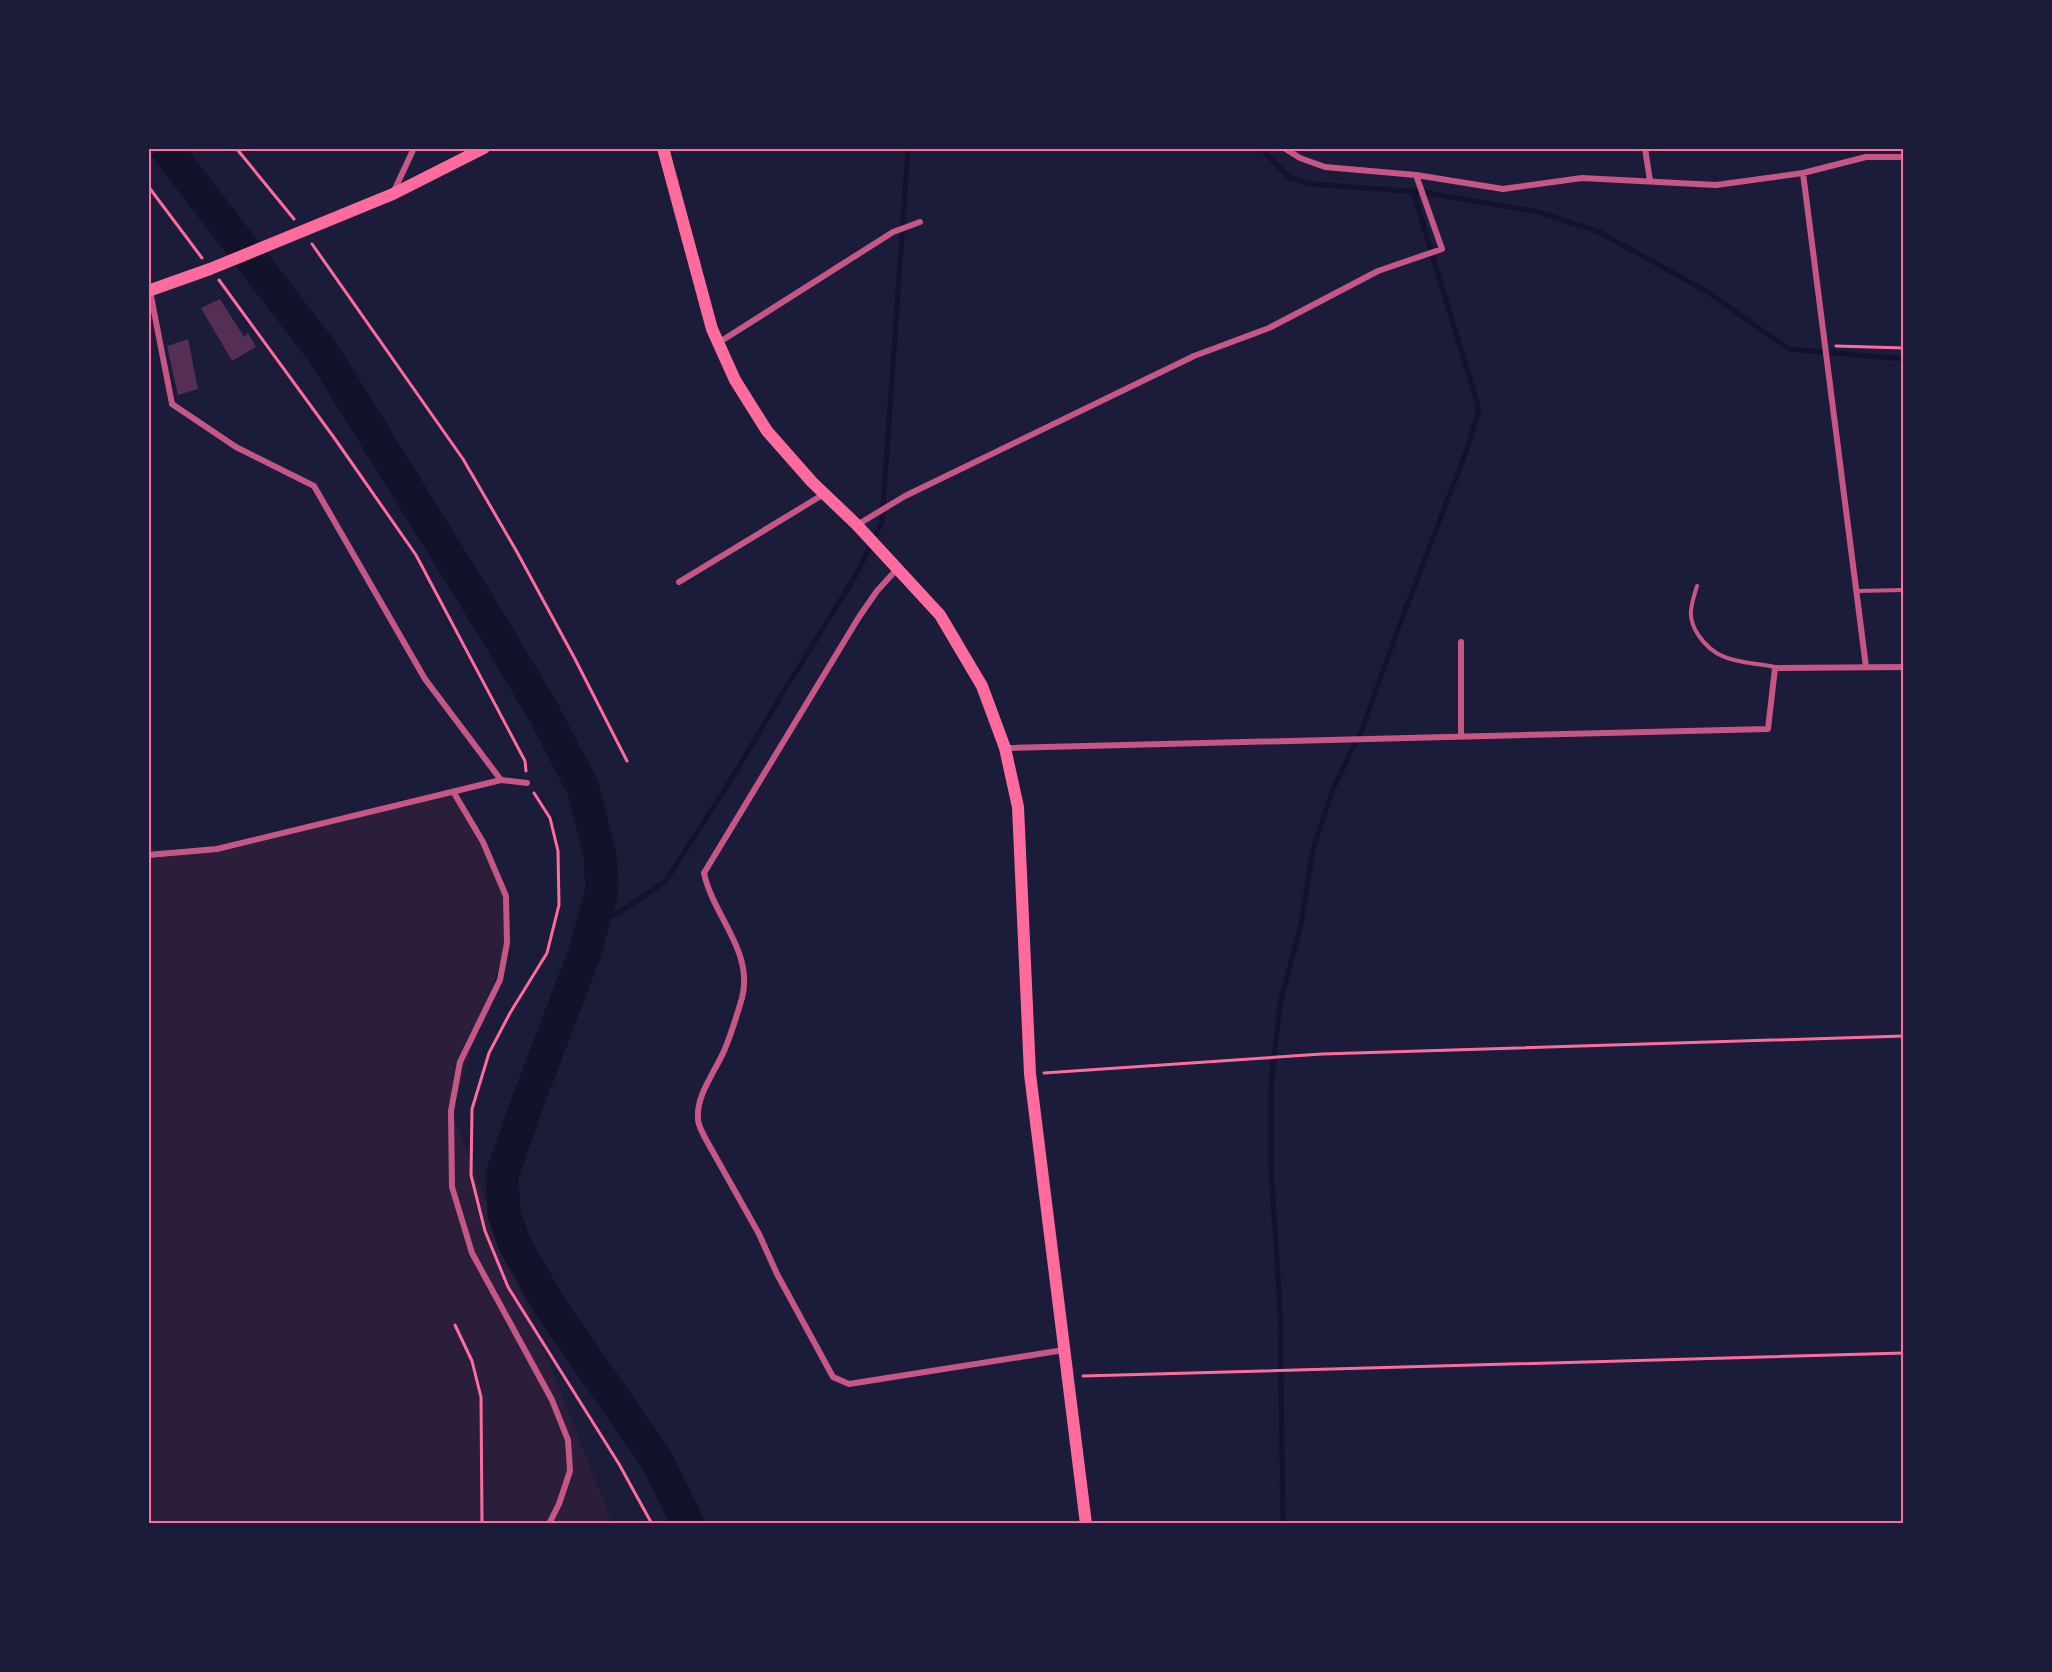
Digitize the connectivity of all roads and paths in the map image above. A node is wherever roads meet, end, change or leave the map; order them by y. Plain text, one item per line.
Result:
1 (236, 148) edge
2 (414, 148) edge
3 (484, 148) edge
4 (663, 148) edge
5 (1284, 148) edge
6 (1645, 148) edge
7 (1868, 148) edge
8 (1866, 157) junction
9 (1904, 157) edge
10 (1803, 173) junction
11 (1416, 175) junction
12 (1650, 181) junction
13 (148, 186) edge
14 (393, 194) junction
15 (920, 222) dead end
16 (300, 232) junction
17 (211, 268) junction
18 (149, 291) edge
19 (718, 343) junction
20 (1825, 345) junction
21 (1904, 348) edge
22 (824, 494) junction
23 (857, 525) junction
24 (897, 568) junction
25 (679, 582) dead end
26 (1697, 586) dead end
27 (1904, 590) edge
28 (1856, 591) junction
29 (1461, 642) dead end
30 (1866, 667) junction
31 (1904, 667) edge
32 (1776, 668) junction
33 (1461, 736) junction
34 (1005, 748) junction
35 (627, 760) dead end
36 (501, 780) junction
37 (527, 783) junction
38 (454, 793) junction
39 (148, 855) edge
40 (1904, 1036) edge
41 (1030, 1074) junction
42 (455, 1325) dead end
43 (1065, 1350) junction
44 (1904, 1353) edge
45 (1069, 1377) junction
46 (482, 1524) edge
47 (549, 1524) edge
48 (652, 1524) edge
49 (1086, 1524) edge

1 - 16 path
2 - 14 street
3 - 14 main road
4 - 19 main road
5 - 11 street
6 - 12 street
7 - 8 street
8 - 9 street
8 - 10 street
10 - 12 street
10 - 20 street
11 - 12 street
11 - 23 street
13 - 17 path
14 - 16 main road
15 - 19 street
16 - 17 main road
16 - 35 path
17 - 18 main road
17 - 37 path
18 - 36 street
19 - 22 main road
20 - 21 path
20 - 28 street
22 - 23 main road
22 - 25 street
23 - 24 main road
24 - 34 main road
24 - 43 street
26 - 32 lane
27 - 28 lane
28 - 30 street
29 - 33 street
30 - 31 street
30 - 32 street
32 - 33 street
33 - 34 street
34 - 41 main road
36 - 37 street
36 - 38 street
37 - 48 path
38 - 39 street
38 - 47 street
40 - 41 path
41 - 43 main road
42 - 46 path
43 - 45 main road
44 - 45 path
45 - 49 main road

